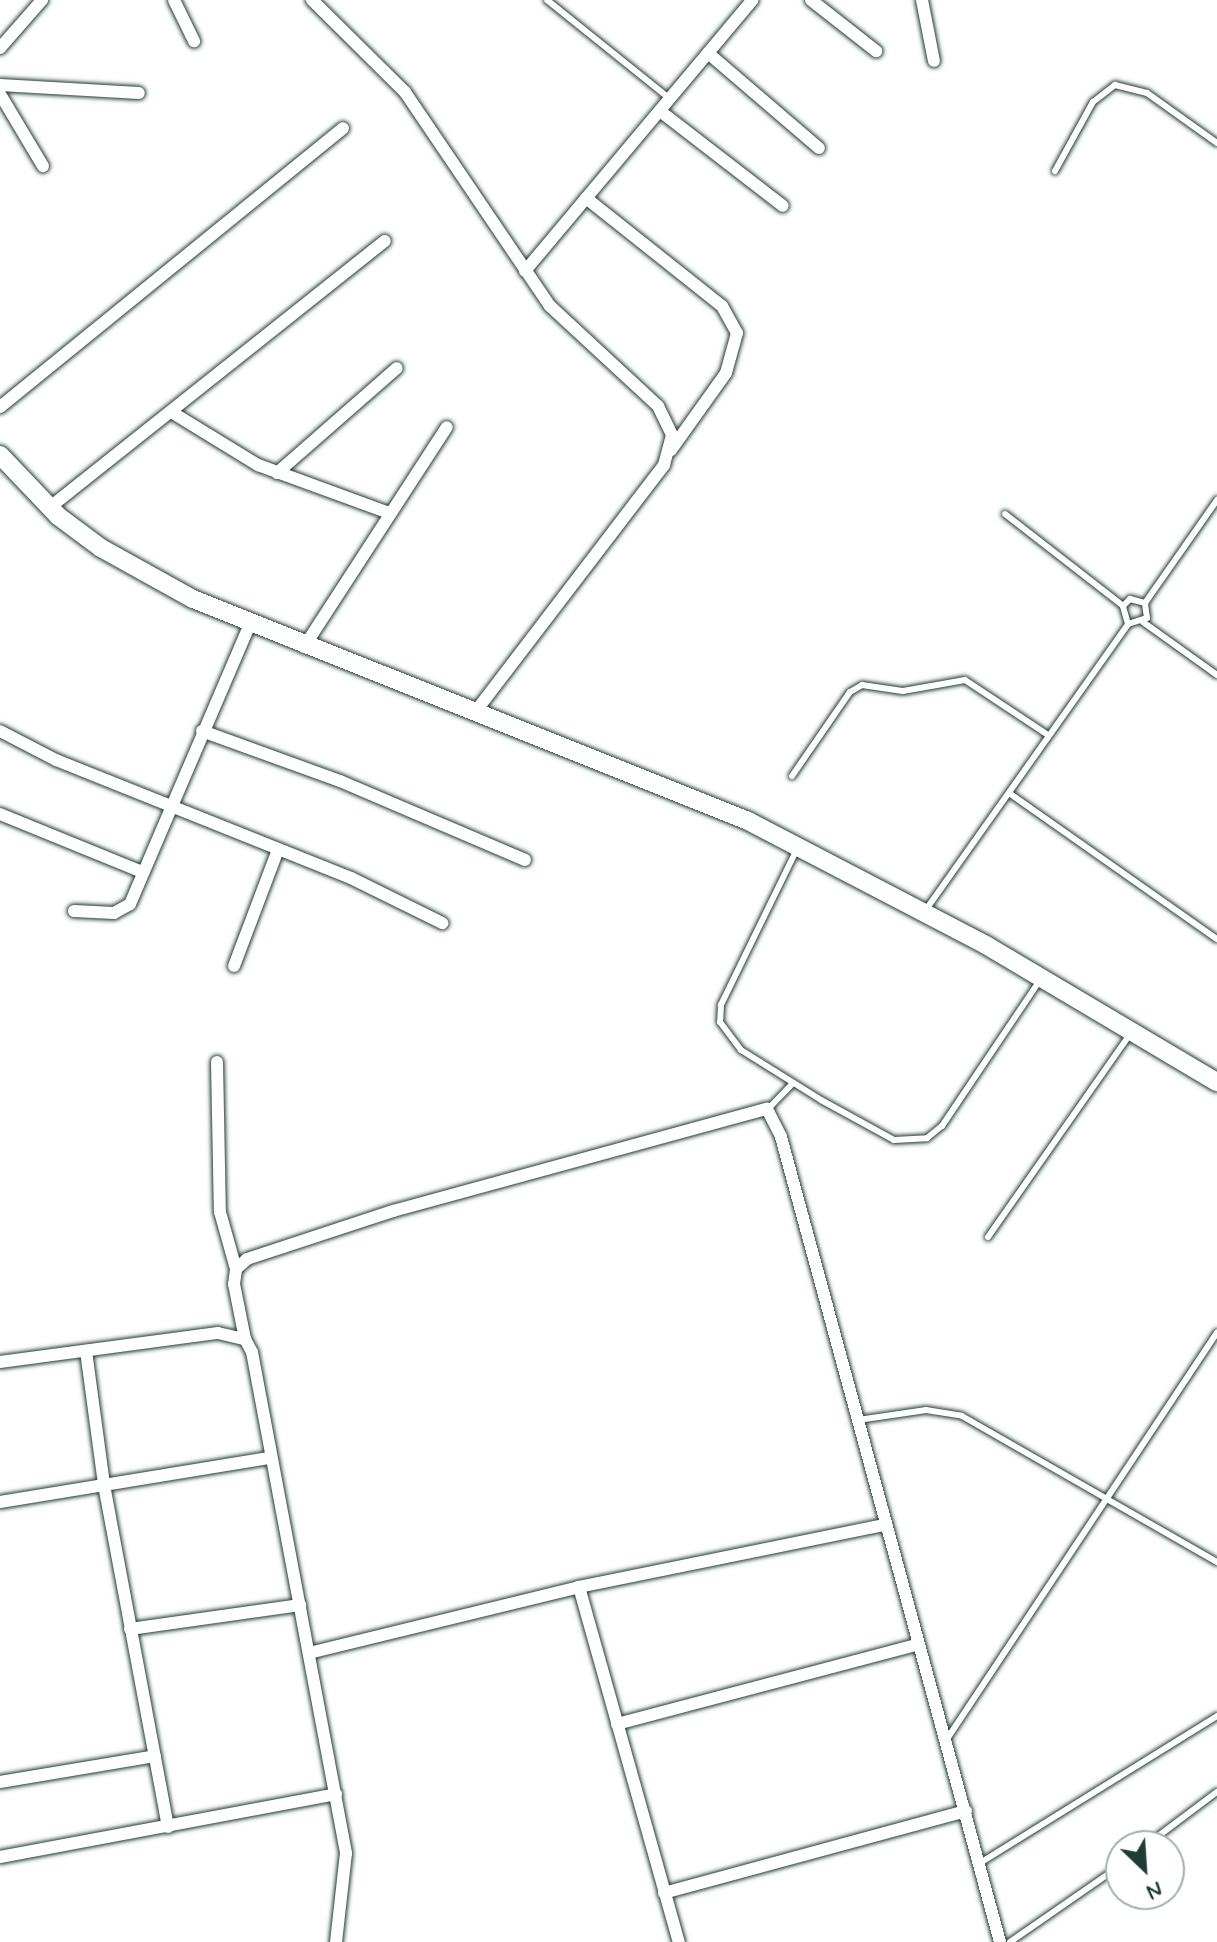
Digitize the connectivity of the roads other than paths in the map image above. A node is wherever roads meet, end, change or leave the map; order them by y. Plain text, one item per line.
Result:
1 (42, 0) edge
2 (174, 0) edge
3 (312, 0) edge
4 (547, 0) edge
5 (752, 0) edge
6 (811, 0) edge
7 (922, 0) edge
8 (194, 41) dead end
9 (0, 48) edge
10 (876, 51) dead end
11 (708, 53) junction
12 (934, 61) dead end
13 (0, 85) edge
14 (139, 93) dead end
15 (0, 94) edge
16 (670, 99) junction
17 (660, 111) junction
18 (343, 128) dead end
19 (1217, 143) edge
20 (819, 148) dead end
21 (43, 166) dead end
22 (1055, 171) dead end
23 (586, 198) junction
24 (783, 206) dead end
25 (385, 241) dead end
26 (525, 271) junction
27 (397, 368) dead end
28 (0, 407) edge
29 (173, 413) junction
30 (447, 427) dead end
31 (670, 452) junction
32 (0, 455) edge
33 (277, 473) junction
34 (1217, 500) edge
35 (49, 508) junction
36 (389, 513) junction
37 (1005, 514) dead end
38 (1145, 603) junction
39 (1123, 606) junction
40 (1143, 622) junction
41 (250, 624) junction
42 (1128, 624) junction
43 (304, 647) junction
44 (1217, 675) edge
45 (476, 711) junction
46 (0, 731) edge
47 (202, 731) junction
48 (1048, 735) junction
49 (792, 776) dead end
50 (1009, 793) junction
51 (169, 805) junction
52 (0, 814) edge
53 (799, 846) junction
54 (277, 852) junction
55 (525, 860) dead end
56 (142, 872) junction
57 (74, 911) dead end
58 (925, 911) junction
59 (442, 923) dead end
60 (1217, 939) edge
61 (234, 966) dead end
62 (1042, 977) junction
63 (1132, 1030) junction
64 (217, 1062) dead end
65 (1217, 1082) edge
66 (793, 1083) junction
67 (767, 1109) junction
68 (988, 1237) dead end
69 (236, 1269) junction
70 (1217, 1332) edge
71 (245, 1339) junction
72 (1208, 1346) junction
73 (86, 1351) junction
74 (1217, 1352) edge
75 (0, 1362) edge
76 (858, 1420) junction
77 (270, 1458) junction
78 (104, 1485) junction
79 (1109, 1496) junction
80 (0, 1502) edge
81 (885, 1525) junction
82 (1217, 1562) edge
83 (579, 1587) junction
84 (300, 1605) junction
85 (130, 1629) junction
86 (919, 1644) junction
87 (309, 1653) junction
88 (1217, 1716) edge
89 (617, 1724) junction
90 (947, 1739) junction
91 (155, 1756) junction
92 (0, 1782) edge
93 (1217, 1792) edge
94 (336, 1794) junction
95 (966, 1811) junction
96 (168, 1827) junction
97 (1166, 1830) edge
98 (0, 1857) edge
99 (980, 1863) junction
100 (1105, 1876) edge
101 (664, 1893) junction
102 (336, 1942) edge
103 (679, 1942) edge
104 (1000, 1942) edge
105 (1010, 1942) edge

1 - 9 street
2 - 8 street
3 - 26 street
4 - 16 lane
5 - 11 street
6 - 10 street
7 - 12 street
11 - 16 street
11 - 20 street
13 - 14 street
15 - 21 street
16 - 17 street
17 - 23 street
17 - 24 street
18 - 28 street
19 - 22 lane
23 - 26 street
23 - 31 street
25 - 29 street
26 - 31 street
27 - 33 street
29 - 33 street
29 - 35 street
30 - 36 street
31 - 45 street
32 - 35 street
33 - 36 street
34 - 38 lane
35 - 41 street
36 - 43 street
37 - 39 lane
38 - 39 lane
38 - 40 lane
39 - 42 lane
40 - 42 lane
40 - 44 lane
41 - 43 street
41 - 47 street
42 - 48 lane
43 - 45 street
45 - 53 street
46 - 51 street
47 - 51 street
47 - 55 street
48 - 49 lane
48 - 50 lane
50 - 58 lane
50 - 60 lane
51 - 54 street
51 - 56 street
52 - 56 street
53 - 58 street
53 - 66 lane
54 - 59 street
54 - 61 street
56 - 57 street
58 - 62 street
62 - 63 street
62 - 66 lane
63 - 65 street
63 - 68 lane
64 - 69 street
66 - 67 lane
67 - 69 street
67 - 76 street
69 - 71 street
70 - 72 lane
71 - 73 street
71 - 77 street
72 - 74 lane
72 - 79 lane
73 - 75 street
73 - 78 street
76 - 79 lane
76 - 81 street
77 - 78 street
77 - 84 street
78 - 80 street
78 - 85 street
79 - 82 lane
79 - 90 lane
81 - 83 street
81 - 86 street
83 - 87 street
83 - 89 street
84 - 85 street
84 - 87 street
85 - 91 street
86 - 89 street
86 - 90 street
87 - 94 street
88 - 99 lane
89 - 101 street
90 - 95 street
91 - 92 street
91 - 96 street
93 - 97 lane
94 - 96 street
94 - 102 street
95 - 99 street
95 - 101 street
96 - 98 street
99 - 104 street
100 - 105 lane
101 - 103 street

